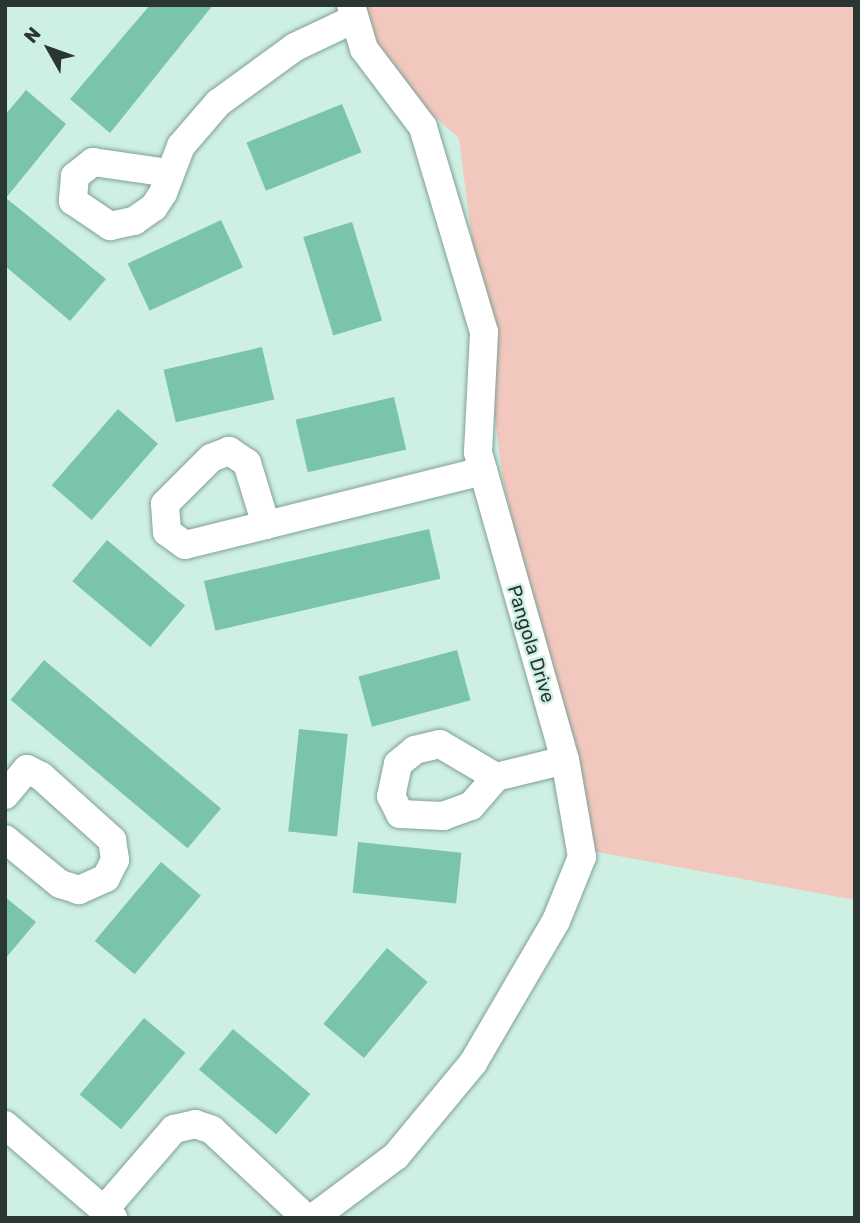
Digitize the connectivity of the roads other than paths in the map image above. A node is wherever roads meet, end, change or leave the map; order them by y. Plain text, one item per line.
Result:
1 (352, 12) edge
2 (169, 173) dead end
3 (483, 471) junction
4 (266, 525) dead end
5 (565, 760) junction
6 (496, 777) dead end
7 (5, 795) edge
8 (5, 839) edge
9 (5, 1125) edge
10 (109, 1214) edge
11 (306, 1218) edge
12 (313, 1218) edge

1 - 2 street
1 - 3 street, Pangola Drive
3 - 4 street
3 - 5 street, Pangola Drive
5 - 6 street
5 - 12 street, Pangola Drive
7 - 8 street
9 - 10 street
10 - 11 street

